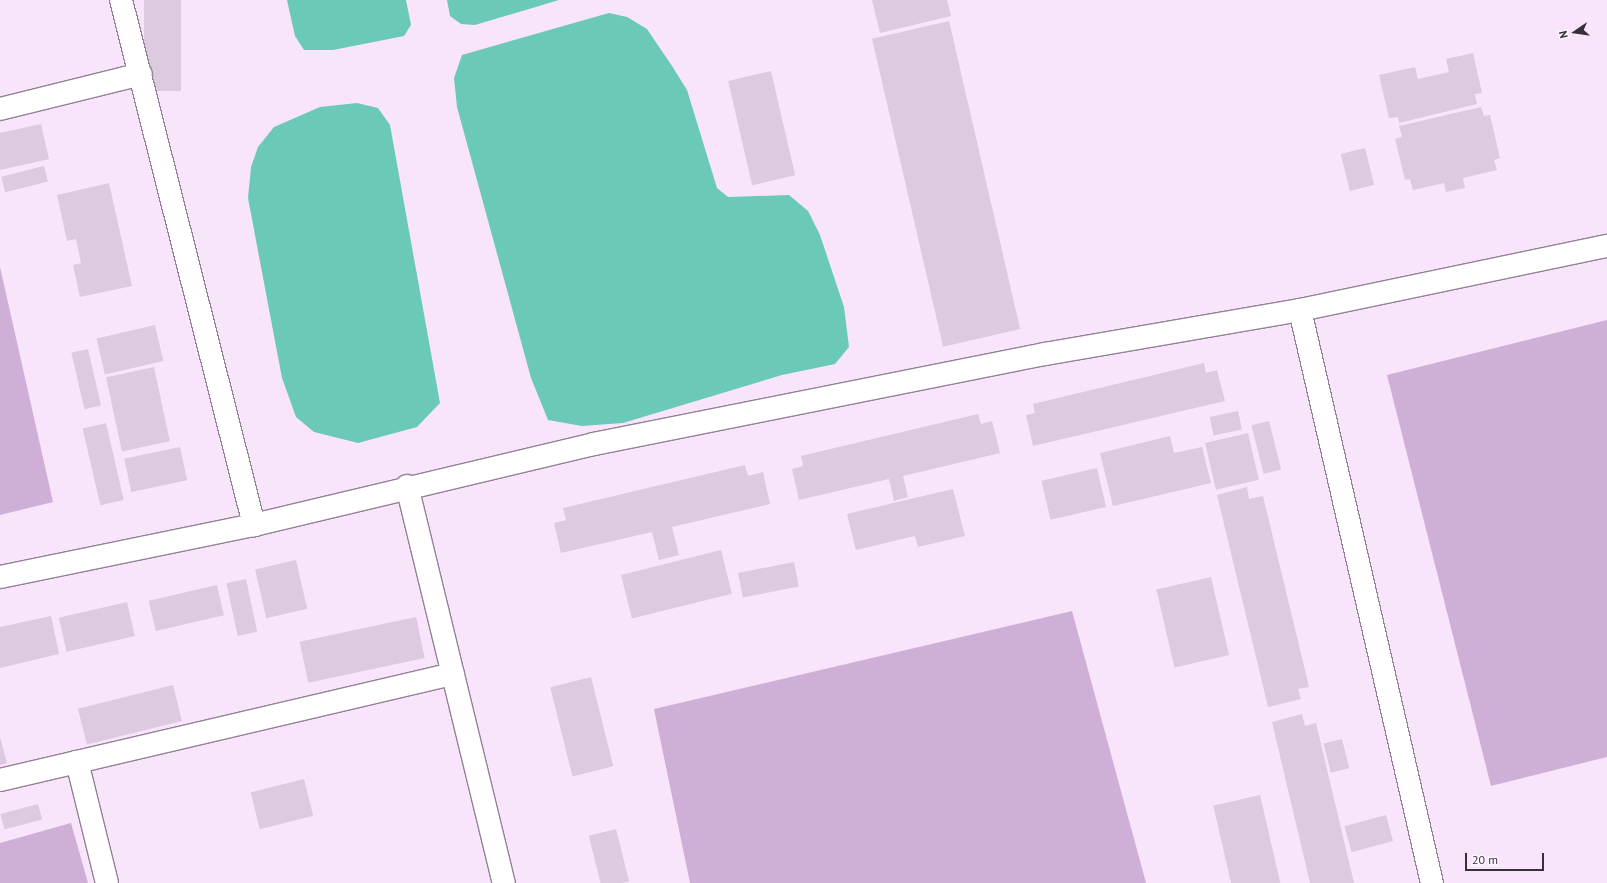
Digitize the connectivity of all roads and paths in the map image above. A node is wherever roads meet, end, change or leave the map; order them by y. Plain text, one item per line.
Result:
1 (121, 0) edge
2 (141, 74) junction
3 (0, 109) edge
4 (1607, 246) edge
5 (1300, 310) junction
6 (407, 486) junction
7 (254, 525) junction
8 (0, 577) edge
9 (453, 674) junction
10 (77, 762) junction
11 (0, 780) edge
12 (107, 883) edge
13 (504, 883) edge
14 (1432, 883) edge

1 - 2 lane
2 - 3 lane
2 - 7 lane
4 - 5 lane
5 - 6 lane
5 - 14 lane
6 - 7 lane
6 - 9 lane
7 - 8 lane
9 - 10 lane
9 - 13 lane
10 - 11 lane
10 - 12 lane

